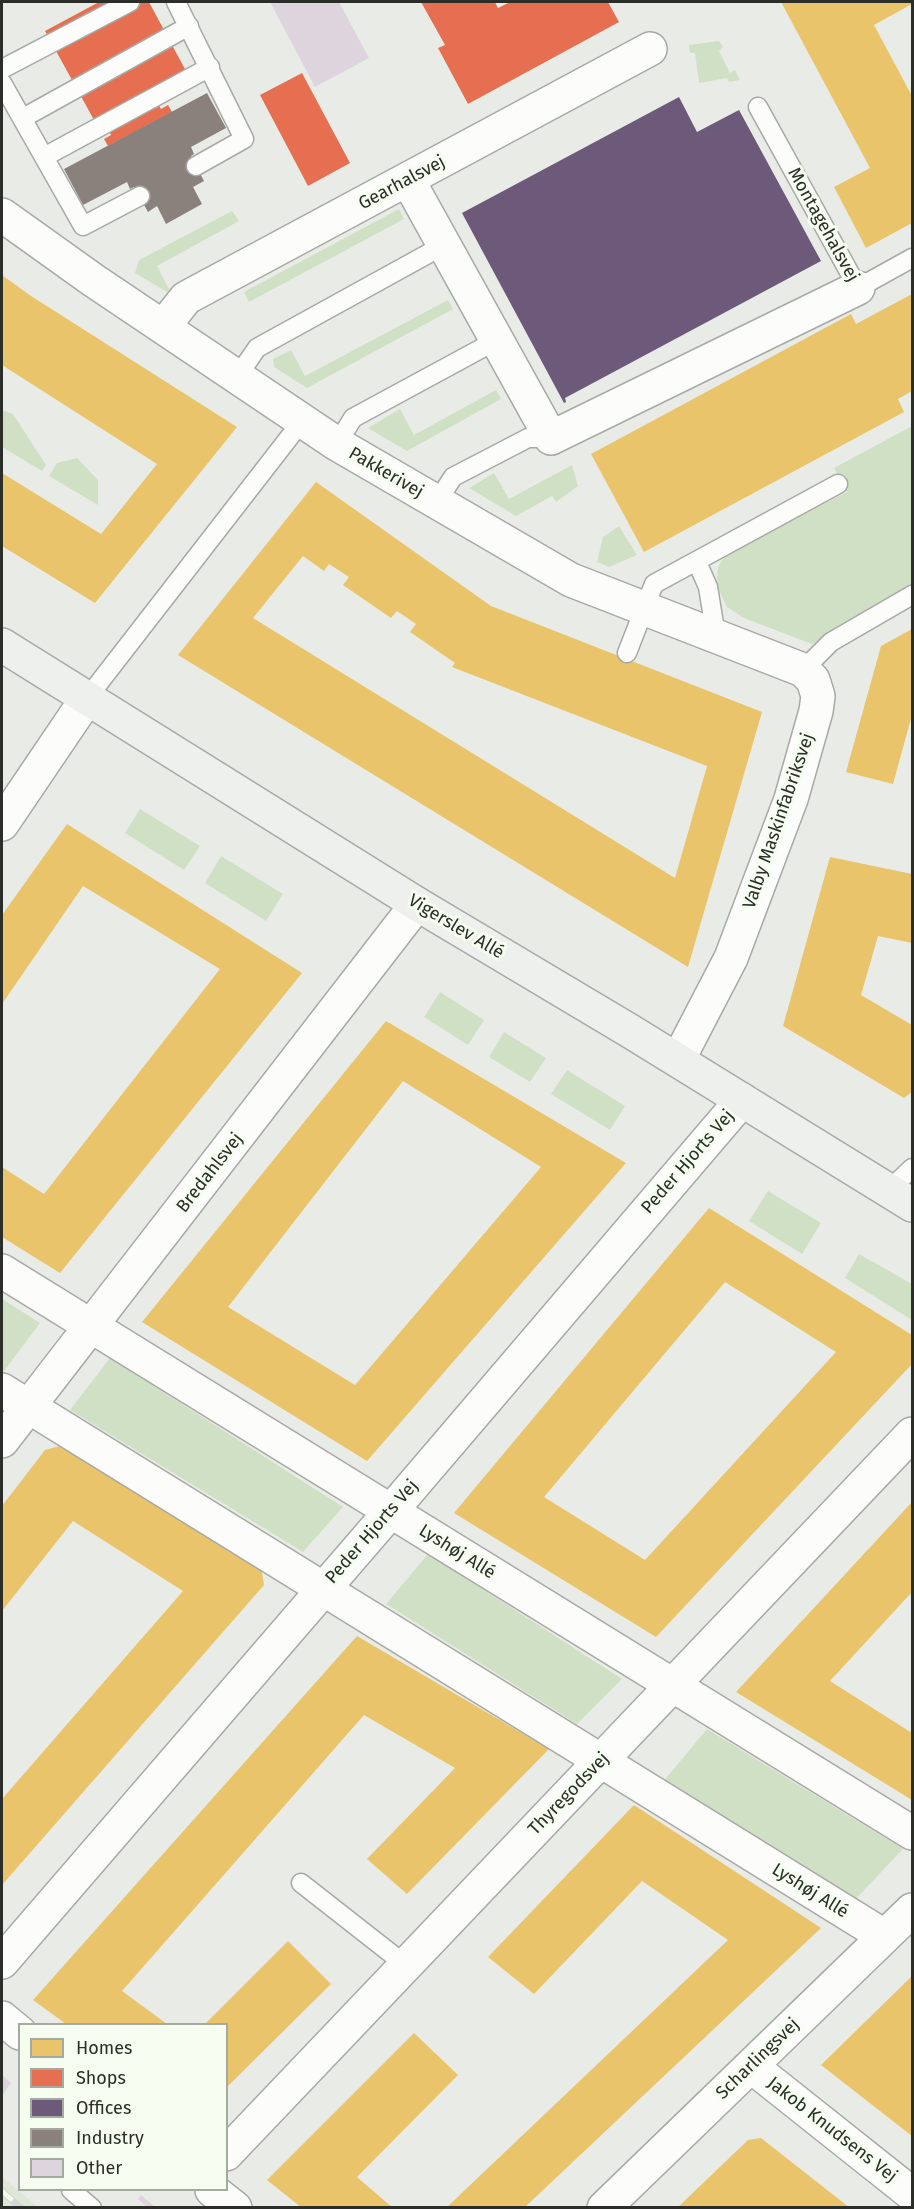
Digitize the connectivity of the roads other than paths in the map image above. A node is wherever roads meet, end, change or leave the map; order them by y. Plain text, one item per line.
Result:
1 (130, 2) edge
2 (176, 2) edge
3 (189, 26) junction
4 (650, 48) dead end
5 (210, 67) junction
6 (2, 69) edge
7 (2, 83) edge
8 (758, 107) dead end
9 (22, 117) junction
10 (44, 157) junction
11 (196, 166) dead end
12 (408, 180) junction
13 (140, 196) dead end
14 (2, 215) edge
15 (444, 245) junction
16 (912, 258) edge
17 (858, 288) junction
18 (163, 327) junction
19 (497, 340) junction
20 (237, 377) junction
21 (302, 421) junction
22 (551, 438) junction
23 (337, 444) junction
24 (838, 484) dead end
25 (437, 502) junction
26 (697, 561) junction
27 (912, 595) edge
28 (643, 608) junction
29 (717, 636) junction
30 (2, 645) edge
31 (627, 653) dead end
32 (803, 670) junction
33 (88, 697) junction
34 (2, 824) edge
35 (417, 904) junction
36 (678, 1060) junction
37 (742, 1100) junction
38 (912, 1168) edge
39 (901, 1198) edge
40 (2, 1271) edge
41 (91, 1326) junction
42 (15, 1399) edge
43 (912, 1434) edge
44 (2, 1441) edge
45 (391, 1511) junction
46 (323, 1589) junction
47 (674, 1686) junction
48 (601, 1761) junction
49 (912, 1833) edge
50 (301, 1883) dead end
51 (912, 1910) edge
52 (884, 1936) junction
53 (2, 1962) edge
54 (406, 1965) junction
55 (2, 2018) edge
56 (18, 2031) edge
57 (751, 2066) junction
58 (228, 2152) edge
59 (72, 2191) edge
60 (213, 2191) edge
61 (912, 2194) edge
62 (92, 2208) edge
63 (235, 2208) edge
64 (604, 2208) edge

1 - 6 lane
2 - 3 lane
3 - 5 lane
3 - 9 lane
4 - 12 street, Gearhalsvej
5 - 10 lane
5 - 11 lane
7 - 9 lane
8 - 17 lane, Montagehalsvej
9 - 10 lane
10 - 13 lane
12 - 15 street
12 - 18 street, Gearhalsvej
14 - 18 street, Pakkerivej
15 - 19 street
15 - 20 lane
16 - 17 lane, Montagehalsvej
17 - 22 street
18 - 20 street, Pakkerivej
19 - 22 street
19 - 23 lane
20 - 21 street, Pakkerivej
21 - 23 street, Pakkerivej
21 - 33 lane
22 - 25 lane
23 - 25 street, Pakkerivej
24 - 26 lane
25 - 28 street, Pakkerivej
26 - 28 lane
26 - 29 lane
27 - 32 lane
28 - 29 street, Pakkerivej
28 - 31 lane
29 - 32 street, Pakkerivej
30 - 33 street, Vigerslev Allé
32 - 36 street, Valby Maskinfabriksvej
33 - 34 street
33 - 35 street, Vigerslev Allé
35 - 36 street, Vigerslev Allé
35 - 41 street, Bredahlsvej
36 - 37 street, Vigerslev Allé
37 - 39 street, Vigerslev Allé
37 - 45 street, Peder Hjorts Vej
38 - 39 lane
40 - 41 street, Lyshøj Allé
41 - 42 street, Bredahlsvej
41 - 45 street, Lyshøj Allé
42 - 44 street, Bredahlsvej
42 - 46 street, Lyshøj Allé
43 - 47 street, Thyregodsvej
45 - 46 street, Peder Hjorts Vej
45 - 47 street, Lyshøj Allé
46 - 48 street, Lyshøj Allé
46 - 53 street, Peder Hjorts Vej
47 - 48 street, Thyregodsvej
47 - 49 street, Lyshøj Allé
48 - 52 street, Lyshøj Allé
48 - 54 street, Thyregodsvej
50 - 54 lane
51 - 52 street, Scharlingsvej
52 - 57 street, Scharlingsvej
54 - 58 street, Thyregodsvej
55 - 56 street
57 - 61 street, Jakob Knudsens Vej
57 - 64 street, Scharlingsvej
59 - 62 lane
60 - 63 street

